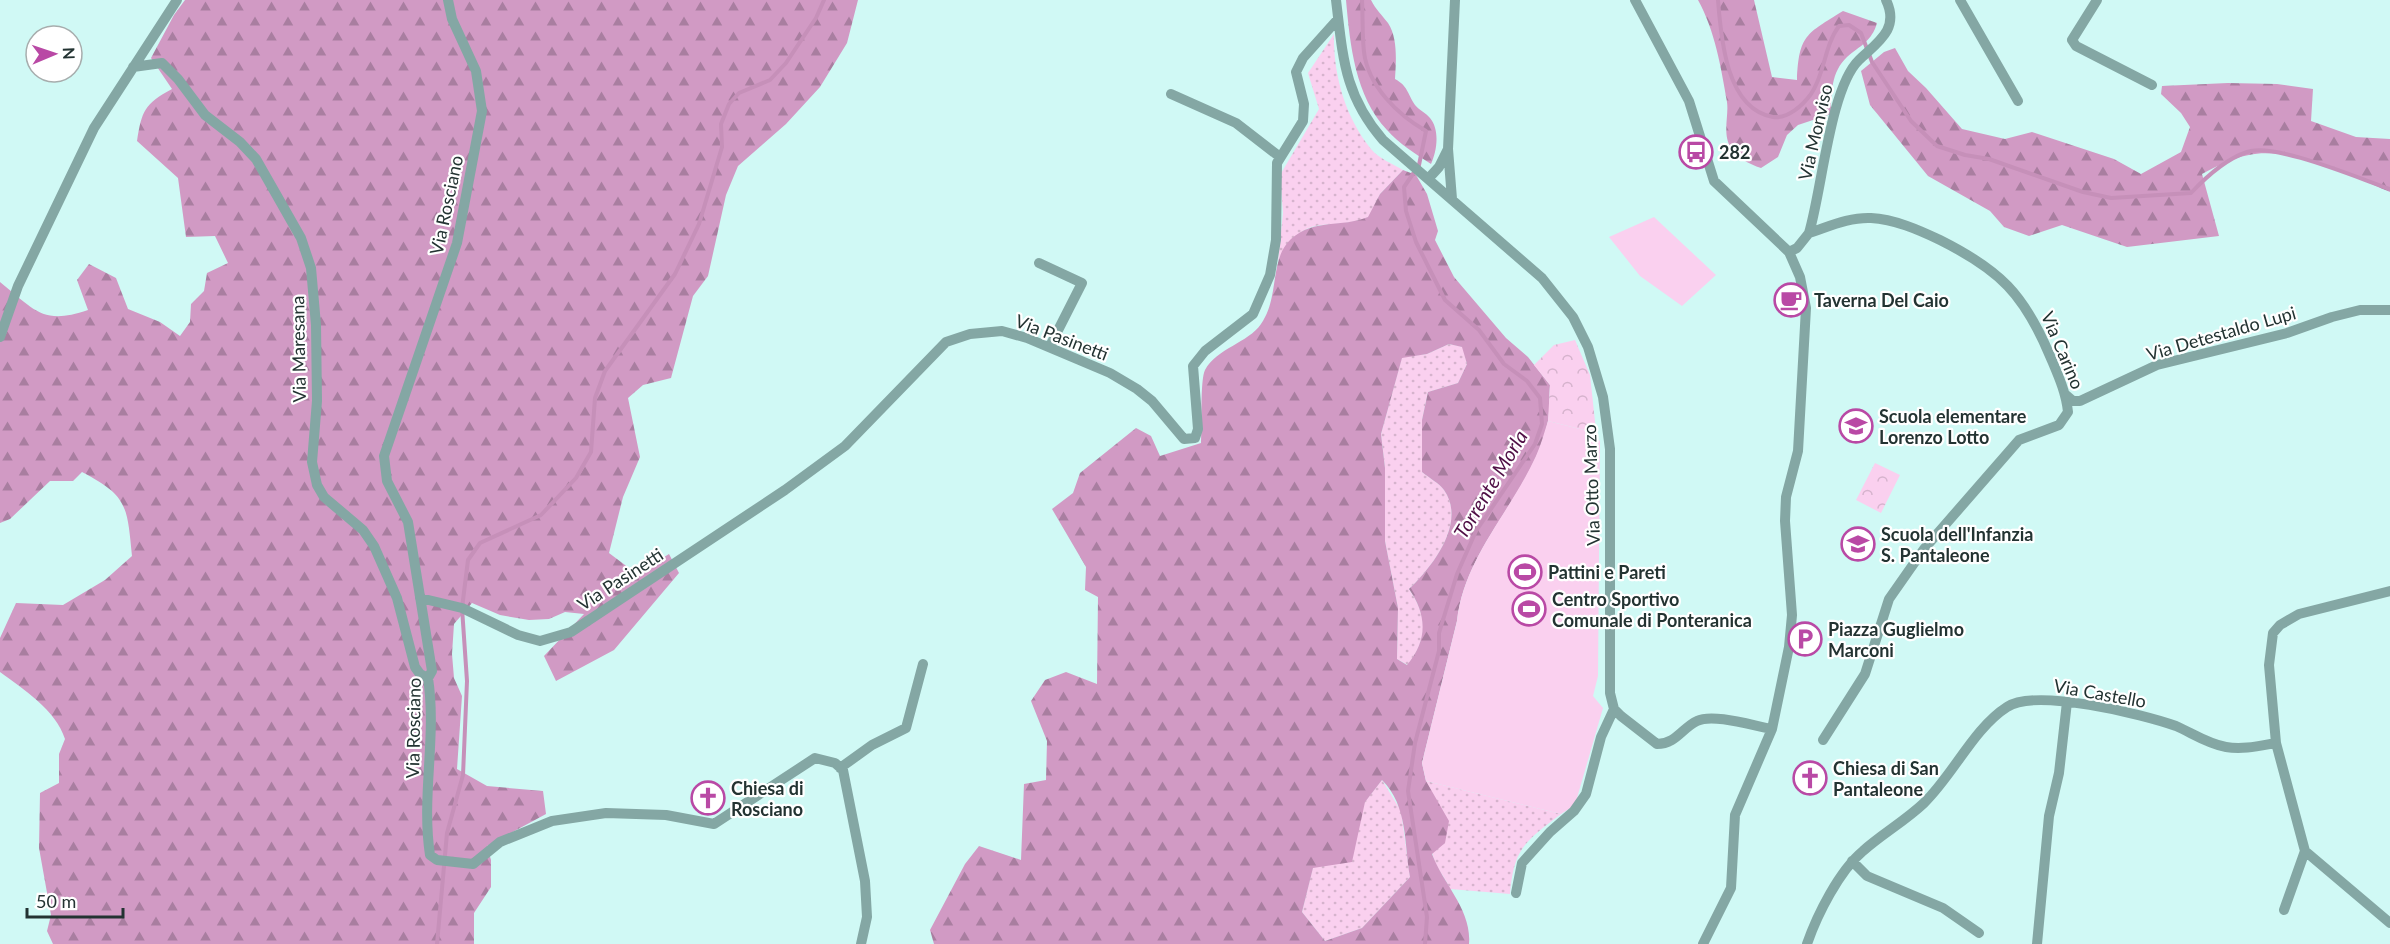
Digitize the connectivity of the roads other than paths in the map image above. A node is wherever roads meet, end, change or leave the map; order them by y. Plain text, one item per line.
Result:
1 (177, 0) edge
2 (448, 0) edge
3 (1336, 0) edge
4 (1455, 0) edge
5 (1635, 0) edge
6 (1886, 0) edge
7 (1960, 0) edge
8 (2097, 0) edge
9 (1338, 19) junction
10 (133, 67) junction
11 (2152, 85) dead end
12 (1171, 94) dead end
13 (2018, 101) dead end
14 (1448, 149) junction
15 (1280, 156) junction
16 (1427, 178) junction
17 (1452, 199) junction
18 (1809, 233) junction
19 (1789, 252) junction
20 (1039, 263) dead end
21 (2390, 310) edge
22 (0, 337) edge
23 (1050, 346) junction
24 (2066, 395) junction
25 (2390, 591) edge
26 (420, 598) junction
27 (923, 664) dead end
28 (428, 678) junction
29 (2067, 702) junction
30 (1614, 708) junction
31 (1772, 729) junction
32 (1823, 740) dead end
33 (2276, 743) junction
34 (840, 768) junction
35 (2305, 851) junction
36 (1852, 861) junction
37 (1516, 893) dead end
38 (2284, 910) dead end
39 (2390, 923) edge
40 (1979, 933) dead end
41 (861, 944) edge
42 (1703, 944) edge
43 (1807, 944) edge
44 (2037, 944) edge

1 - 10 street
2 - 26 street, Via Rosciano
3 - 9 street, Via Otto Marzo
4 - 14 street
5 - 19 street
6 - 18 street, Via Monviso
7 - 13 street
8 - 11 street
9 - 15 street, Via Pasinetti
9 - 16 street, Via Otto Marzo
10 - 22 street
10 - 28 street, Via Maresana
12 - 15 street
14 - 16 street
14 - 17 street
15 - 23 street, Via Pasinetti
16 - 17 street, Via Otto Marzo
17 - 30 street, Via Otto Marzo
18 - 19 street
18 - 24 street, Via Carino
19 - 31 street
20 - 23 street
21 - 24 street, Via Detestaldo Lupi
23 - 26 street, Via Pasinetti
24 - 32 street, Via Carino
25 - 33 street
26 - 28 street, Via Rosciano
27 - 34 street
28 - 34 street, Via Rosciano
29 - 33 street, Via Castello
29 - 36 street, Via Castello
29 - 44 street
30 - 31 street
30 - 37 street
31 - 42 street
33 - 35 street
34 - 41 street
35 - 38 street
35 - 39 street
36 - 40 street
36 - 43 street, Via Castello

